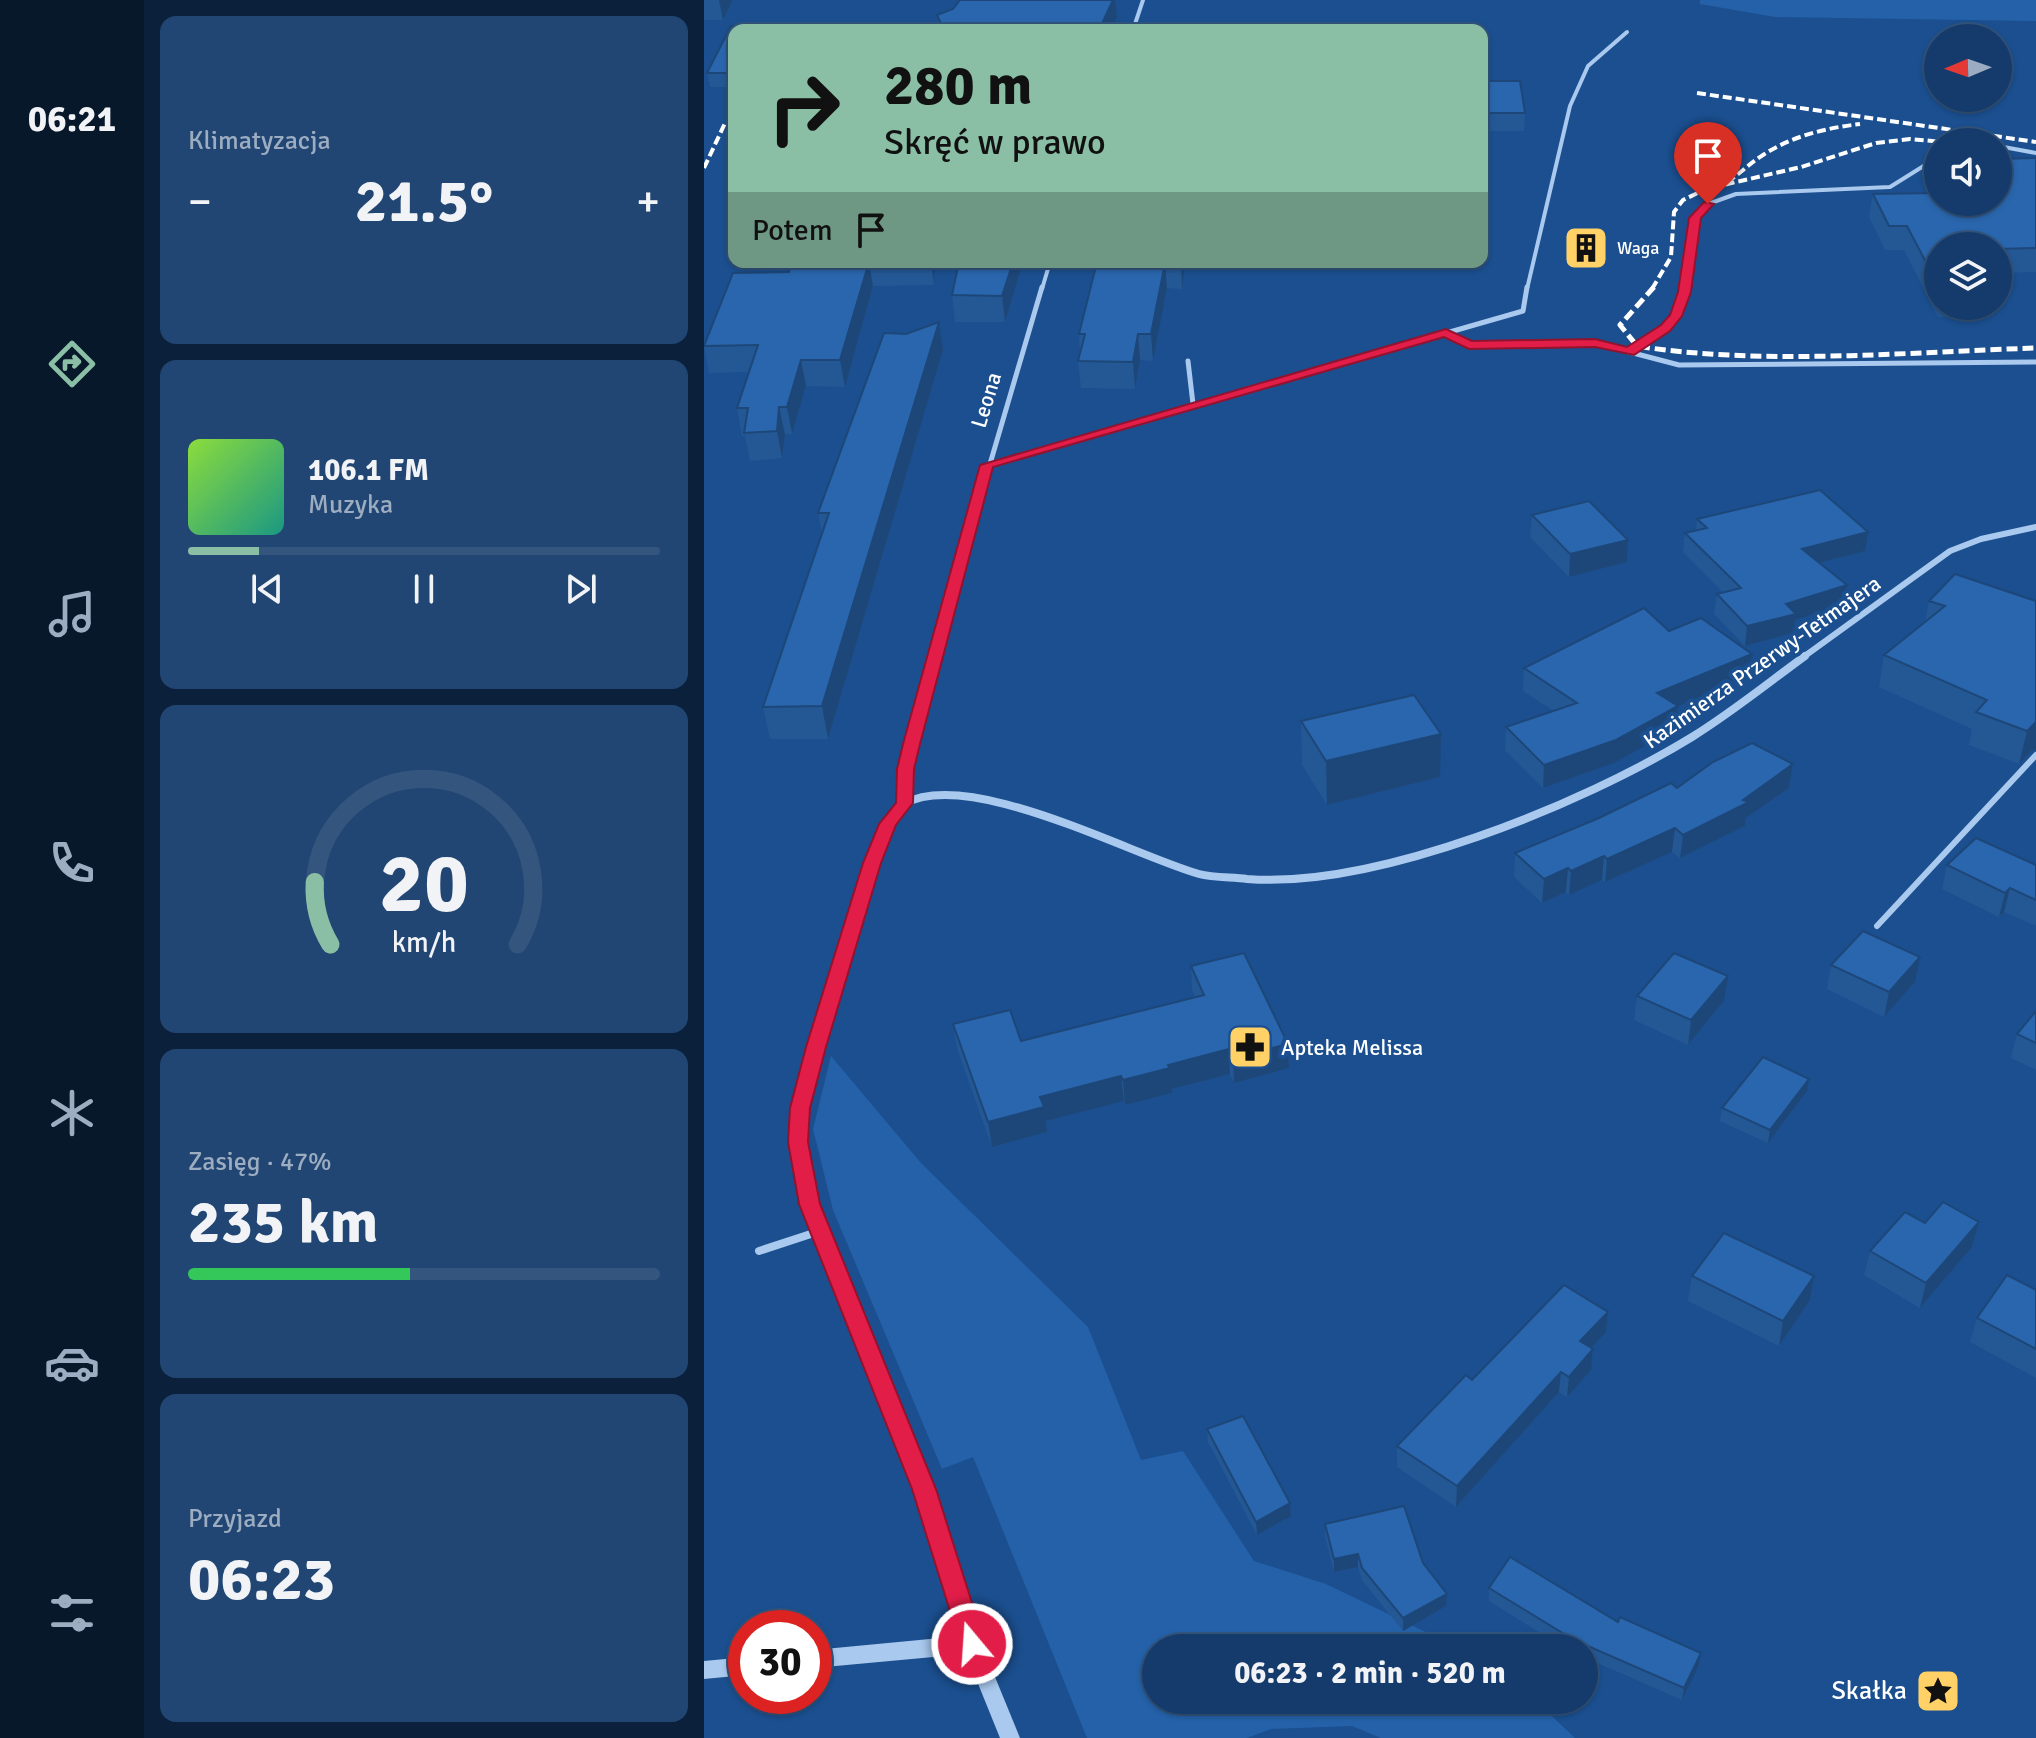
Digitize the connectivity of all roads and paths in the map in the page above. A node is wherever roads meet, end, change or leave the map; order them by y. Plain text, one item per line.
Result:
1 (1143, 0) edge
2 (1135, 24) edge
3 (1627, 32) dead end
4 (2012, 149) edge
5 (2036, 153) edge
6 (1924, 166) edge
7 (1048, 268) edge
8 (1446, 333) junction
9 (1629, 352) junction
10 (1188, 361) dead end
11 (2036, 362) edge
12 (1193, 404) junction
13 (987, 465) junction
14 (2036, 527) edge
15 (2036, 755) edge
16 (905, 803) junction
17 (1877, 926) dead end
18 (820, 1231) junction
19 (759, 1251) dead end
20 (972, 1644) junction
21 (832, 1657) edge
22 (728, 1668) edge
23 (704, 1670) edge
24 (1010, 1738) edge

1 - 2 lane
3 - 8 lane
4 - 5 lane
6 - 9 lane
7 - 13 lane, Leona
8 - 9 lane
8 - 12 lane
9 - 11 lane
10 - 12 lane
12 - 13 lane
13 - 16 lane, Leona
14 - 16 street, Kazimierza Przerwy-Tetmajera
15 - 17 lane
16 - 18 street
18 - 19 lane
18 - 20 street
20 - 21 street
20 - 24 street
22 - 23 street

